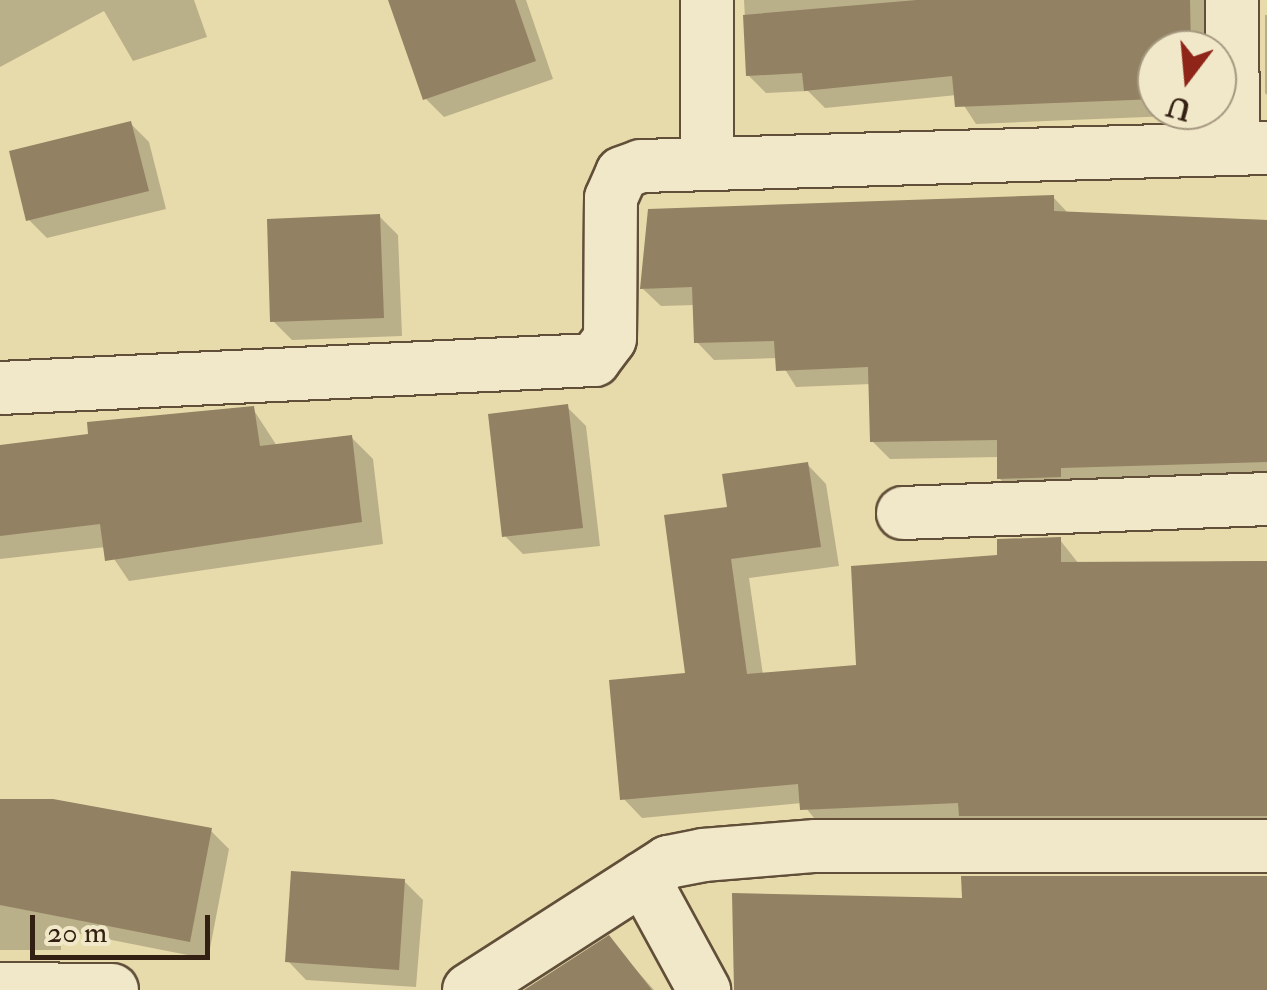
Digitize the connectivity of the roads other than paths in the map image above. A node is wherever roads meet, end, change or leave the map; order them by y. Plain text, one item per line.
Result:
1 (707, 0) edge
2 (1232, 0) edge
3 (1250, 148) edge
4 (706, 161) junction
5 (0, 388) edge
6 (1267, 499) edge
7 (903, 513) dead end
8 (1267, 846) edge
9 (643, 878) junction
10 (0, 989) edge
11 (112, 990) edge
12 (469, 990) edge
13 (704, 990) edge

1 - 4 street
2 - 3 street
3 - 4 street
4 - 5 street
6 - 7 street
8 - 9 street
9 - 12 street
9 - 13 street
10 - 11 street

